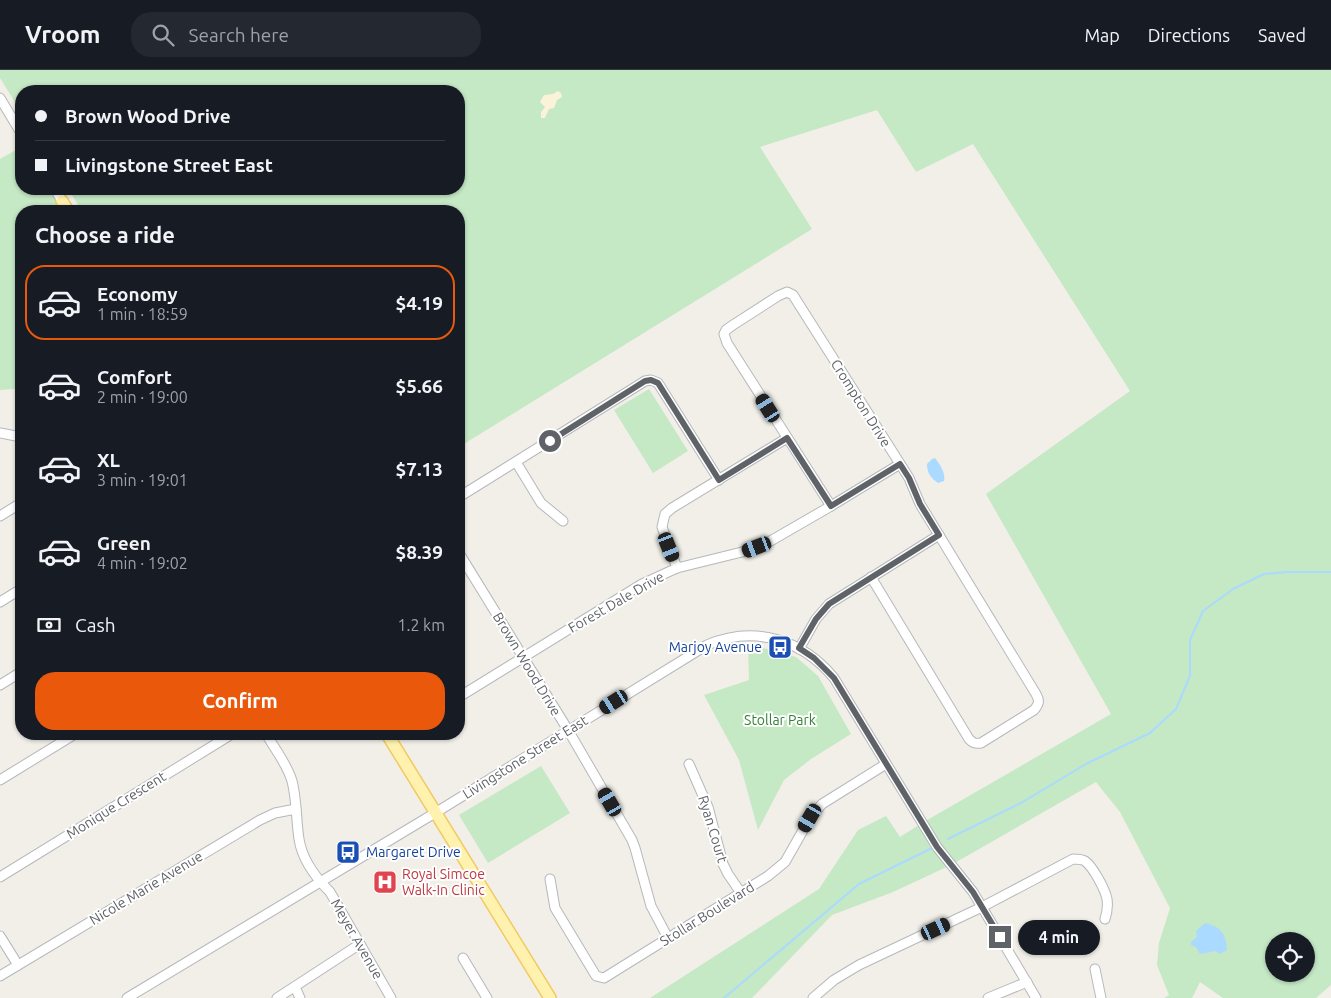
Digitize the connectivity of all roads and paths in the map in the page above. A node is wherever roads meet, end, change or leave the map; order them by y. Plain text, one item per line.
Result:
1 (0, 98) edge
2 (15, 123) edge
3 (0, 433) edge
4 (15, 436) edge
5 (787, 438) junction
6 (516, 462) junction
7 (900, 464) junction
8 (719, 480) junction
9 (465, 493) edge
10 (831, 506) junction
11 (15, 507) edge
12 (0, 516) edge
13 (563, 521) dead end
14 (939, 535) junction
15 (465, 563) edge
16 (678, 568) junction
17 (870, 577) junction
18 (15, 593) edge
19 (0, 602) edge
20 (799, 648) junction
21 (523, 657) junction
22 (15, 676) edge
23 (0, 685) edge
24 (465, 693) edge
25 (568, 730) junction
26 (65, 740) edge
27 (222, 740) edge
28 (270, 740) edge
29 (391, 740) edge
30 (689, 764) dead end
31 (886, 764) junction
32 (0, 780) edge
33 (296, 809) junction
34 (435, 813) junction
35 (0, 877) edge
36 (550, 879) dead end
37 (320, 882) junction
38 (741, 893) junction
39 (982, 907) junction
40 (1105, 919) dead end
41 (0, 936) edge
42 (668, 938) junction
43 (360, 944) junction
44 (463, 958) dead end
45 (18, 965) junction
46 (1095, 969) dead end
47 (0, 976) edge
48 (1027, 982) junction
49 (295, 987) junction
50 (127, 998) edge
51 (277, 998) edge
52 (300, 998) edge
53 (391, 998) edge
54 (487, 998) edge
55 (550, 998) edge
56 (814, 998) edge
57 (988, 998) edge
58 (1036, 998) edge
59 (1101, 998) edge

1 - 2 street
3 - 4 street
5 - 7 street, Crompton Drive
5 - 8 street
5 - 10 street, Crompton Drive
6 - 8 street
6 - 9 street
6 - 13 street
7 - 10 street, Forest Dale Drive
7 - 14 street, Crompton Drive
8 - 16 street
10 - 16 street, Forest Dale Drive
11 - 12 street
14 - 17 street
14 - 17 street, Crompton Drive
15 - 21 street, Brown Wood Drive
16 - 21 street, Forest Dale Drive
17 - 20 street
18 - 19 street
20 - 25 street, Livingstone Street East
20 - 31 street, Livingstone Street East
21 - 24 street, Forest Dale Drive
21 - 25 street, Brown Wood Drive
22 - 23 street
25 - 34 street, Livingstone Street East
25 - 42 street, Brown Wood Drive
26 - 32 street
27 - 35 street, Monique Crescent
28 - 33 street
29 - 34 main road
30 - 38 street, Ryan Court
31 - 38 street, Stollar Boulevard
31 - 39 street, Livingstone Street East
33 - 37 street
33 - 45 street, Nicole Marie Avenue
34 - 37 street, Livingstone Street East
34 - 55 main road
36 - 42 street, Stollar Boulevard
37 - 43 street, Meyer Avenue
37 - 50 street, Livingstone Street East
38 - 42 street, Stollar Boulevard
39 - 40 street
39 - 48 street, Livingstone Street East
39 - 56 street
41 - 45 street
43 - 49 street
43 - 53 street, Meyer Avenue
44 - 54 street
45 - 47 street, Nicole Marie Avenue
46 - 59 street
48 - 57 street
48 - 58 street, Livingstone Street East
49 - 51 street
49 - 52 street

